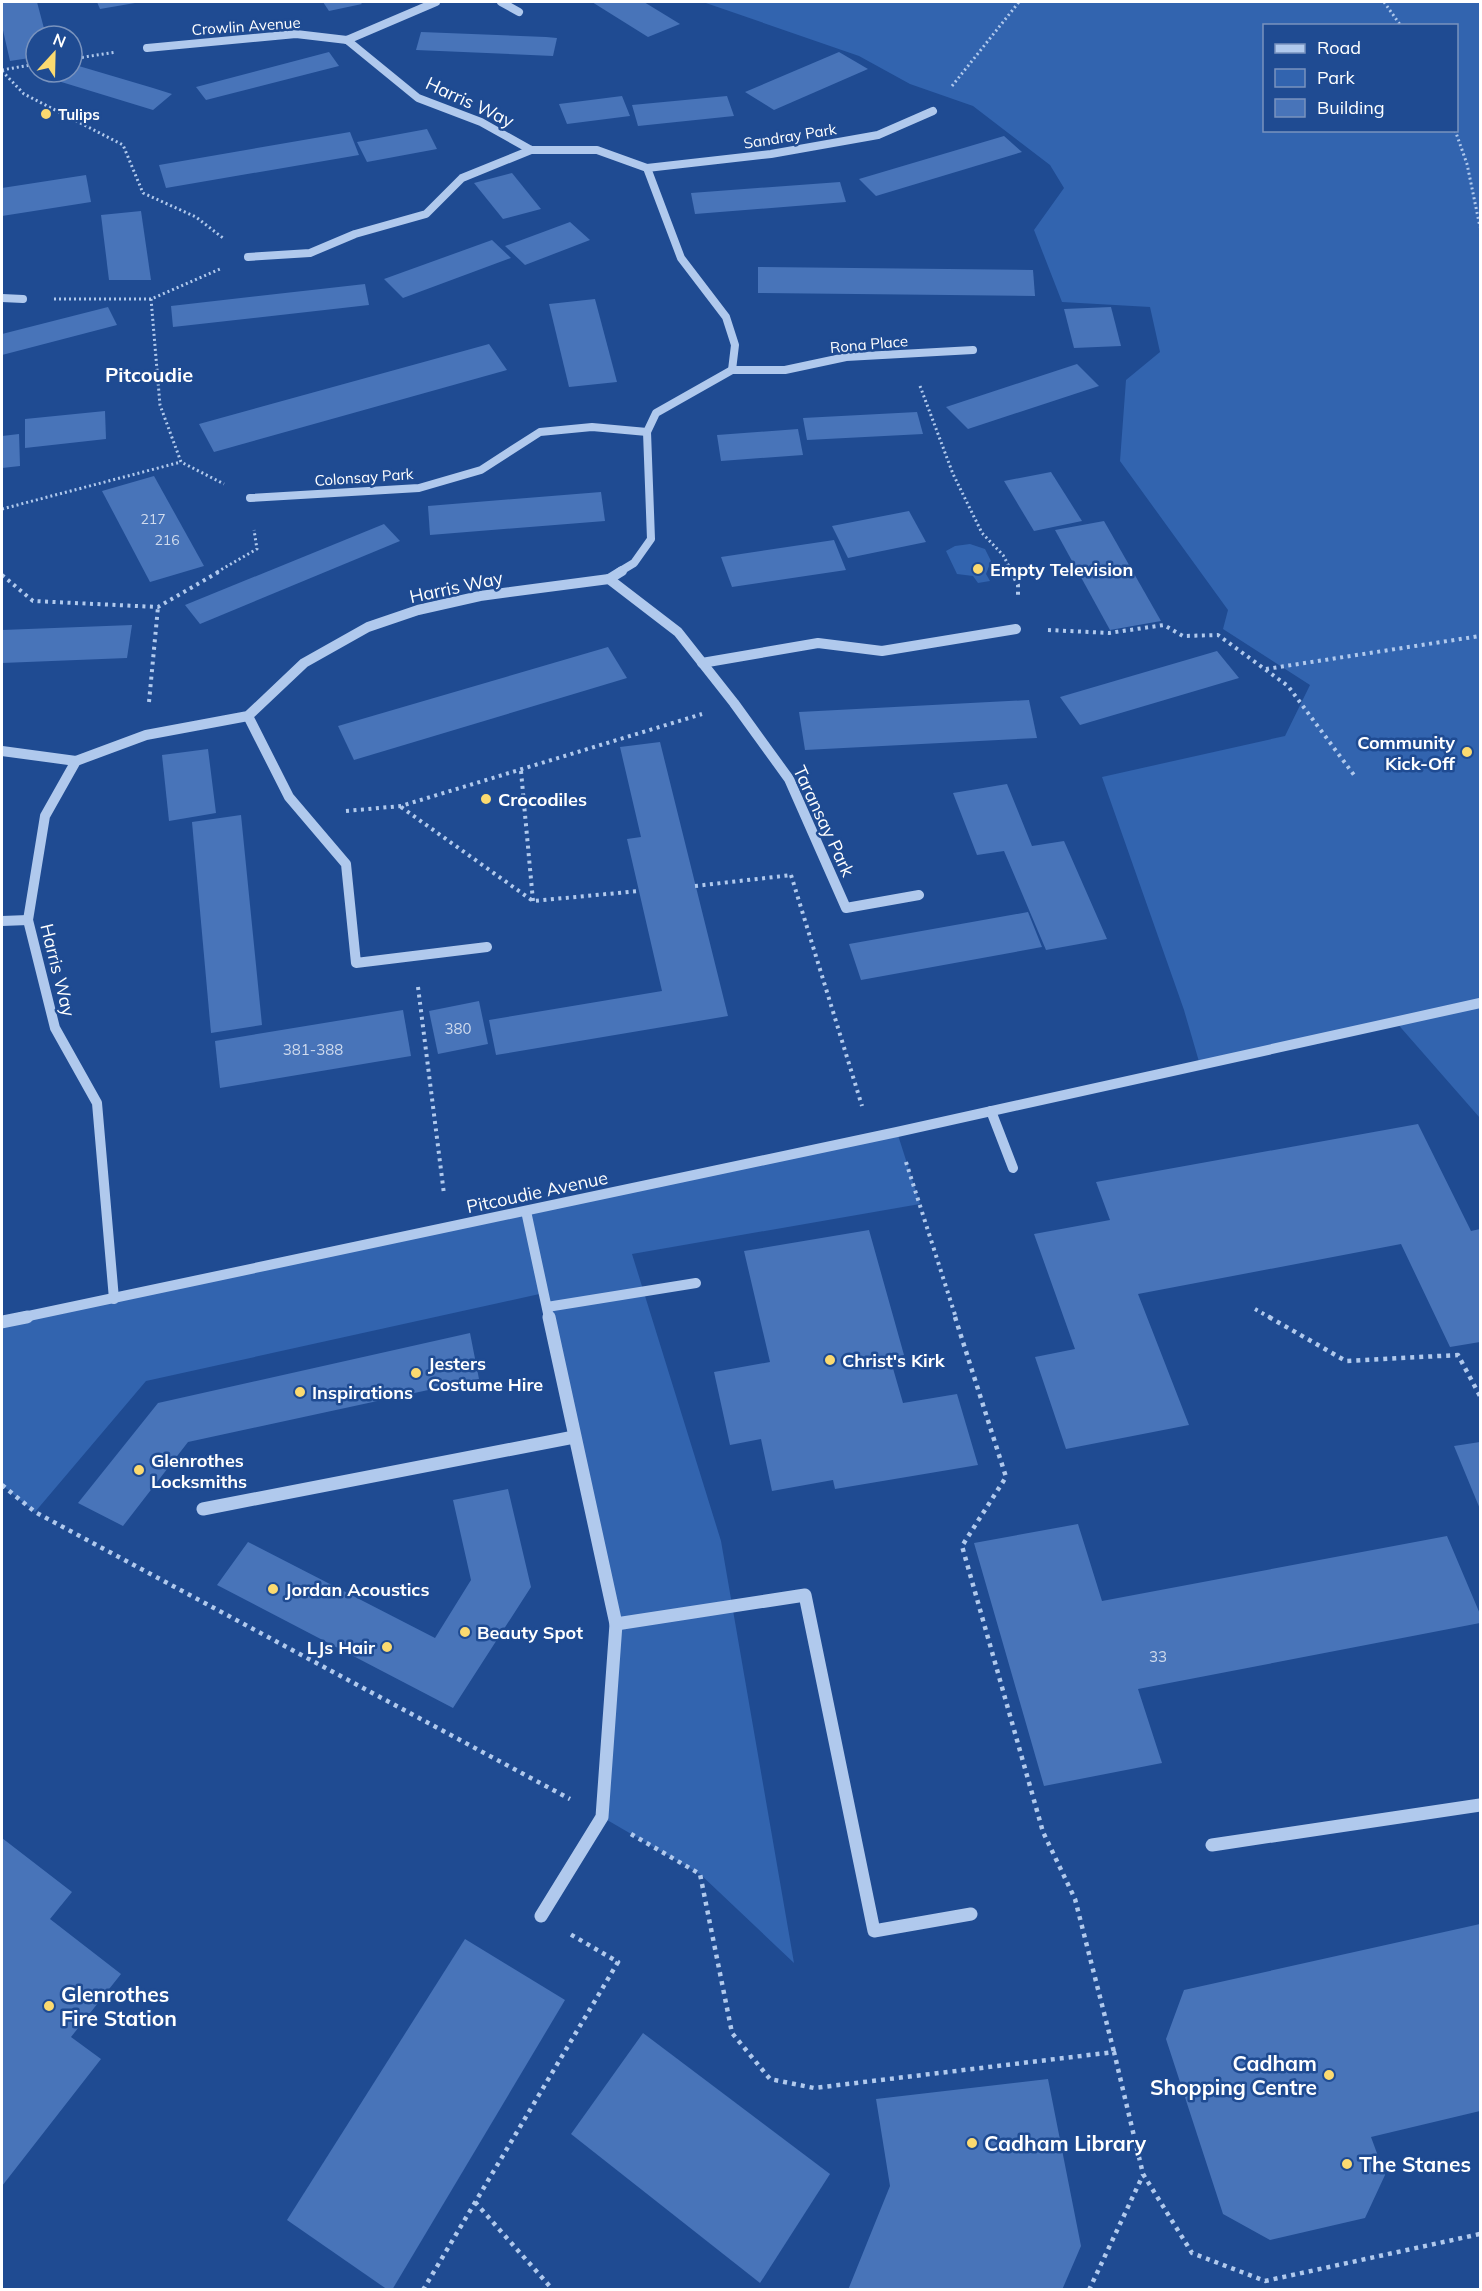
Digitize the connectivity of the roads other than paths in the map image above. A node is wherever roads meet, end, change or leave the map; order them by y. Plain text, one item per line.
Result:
1 (436, 2) edge
2 (501, 2) edge
3 (519, 12) dead end
4 (347, 40) junction
5 (147, 48) road end
6 (933, 111) road end
7 (531, 150) junction
8 (647, 168) junction
9 (248, 256) road end
10 (2, 298) edge
11 (22, 299) road end
12 (973, 350) dead end
13 (732, 370) junction
14 (647, 432) junction
15 (250, 498) road end
16 (609, 579) junction
17 (1016, 629) road end
18 (702, 663) junction
19 (248, 716) junction
20 (2, 752) edge
21 (76, 761) junction
22 (919, 895) dead end
23 (28, 920) junction
24 (2, 921) edge
25 (487, 947) dead end
26 (1480, 1002) edge
27 (991, 1111) junction
28 (1013, 1168) dead end
29 (526, 1211) junction
30 (696, 1283) dead end
31 (114, 1299) junction
32 (547, 1307) junction
33 (2, 1322) edge
34 (574, 1437) junction
35 (203, 1509) dead end
36 (616, 1624) junction
37 (1480, 1805) edge
38 (1212, 1845) dead end
39 (971, 1914) dead end
40 (542, 1916) road end

1 - 4 street
2 - 3 street
4 - 5 street, Crowlin Avenue
4 - 7 street, Harris Way
6 - 8 street, Sandray Park
7 - 8 street, Harris Way
7 - 9 street
8 - 13 street
10 - 11 street
12 - 13 street, Rona Place
13 - 14 street
14 - 15 street, Colonsay Park
14 - 16 street, Harris Way
16 - 18 street, Taransay Park
16 - 19 street, Harris Way
17 - 18 street
18 - 22 street, Taransay Park
19 - 21 street
19 - 25 street
20 - 21 street
21 - 23 street, Harris Way
23 - 24 street
23 - 31 street, Harris Way
26 - 27 street, Pitcoudie Avenue
27 - 28 street
27 - 29 street, Pitcoudie Avenue
29 - 31 street, Pitcoudie Avenue
29 - 32 street
30 - 32 street
31 - 33 street, Pitcoudie Avenue
32 - 34 street
34 - 35 street
34 - 36 street
36 - 39 street
36 - 40 street
37 - 38 street

